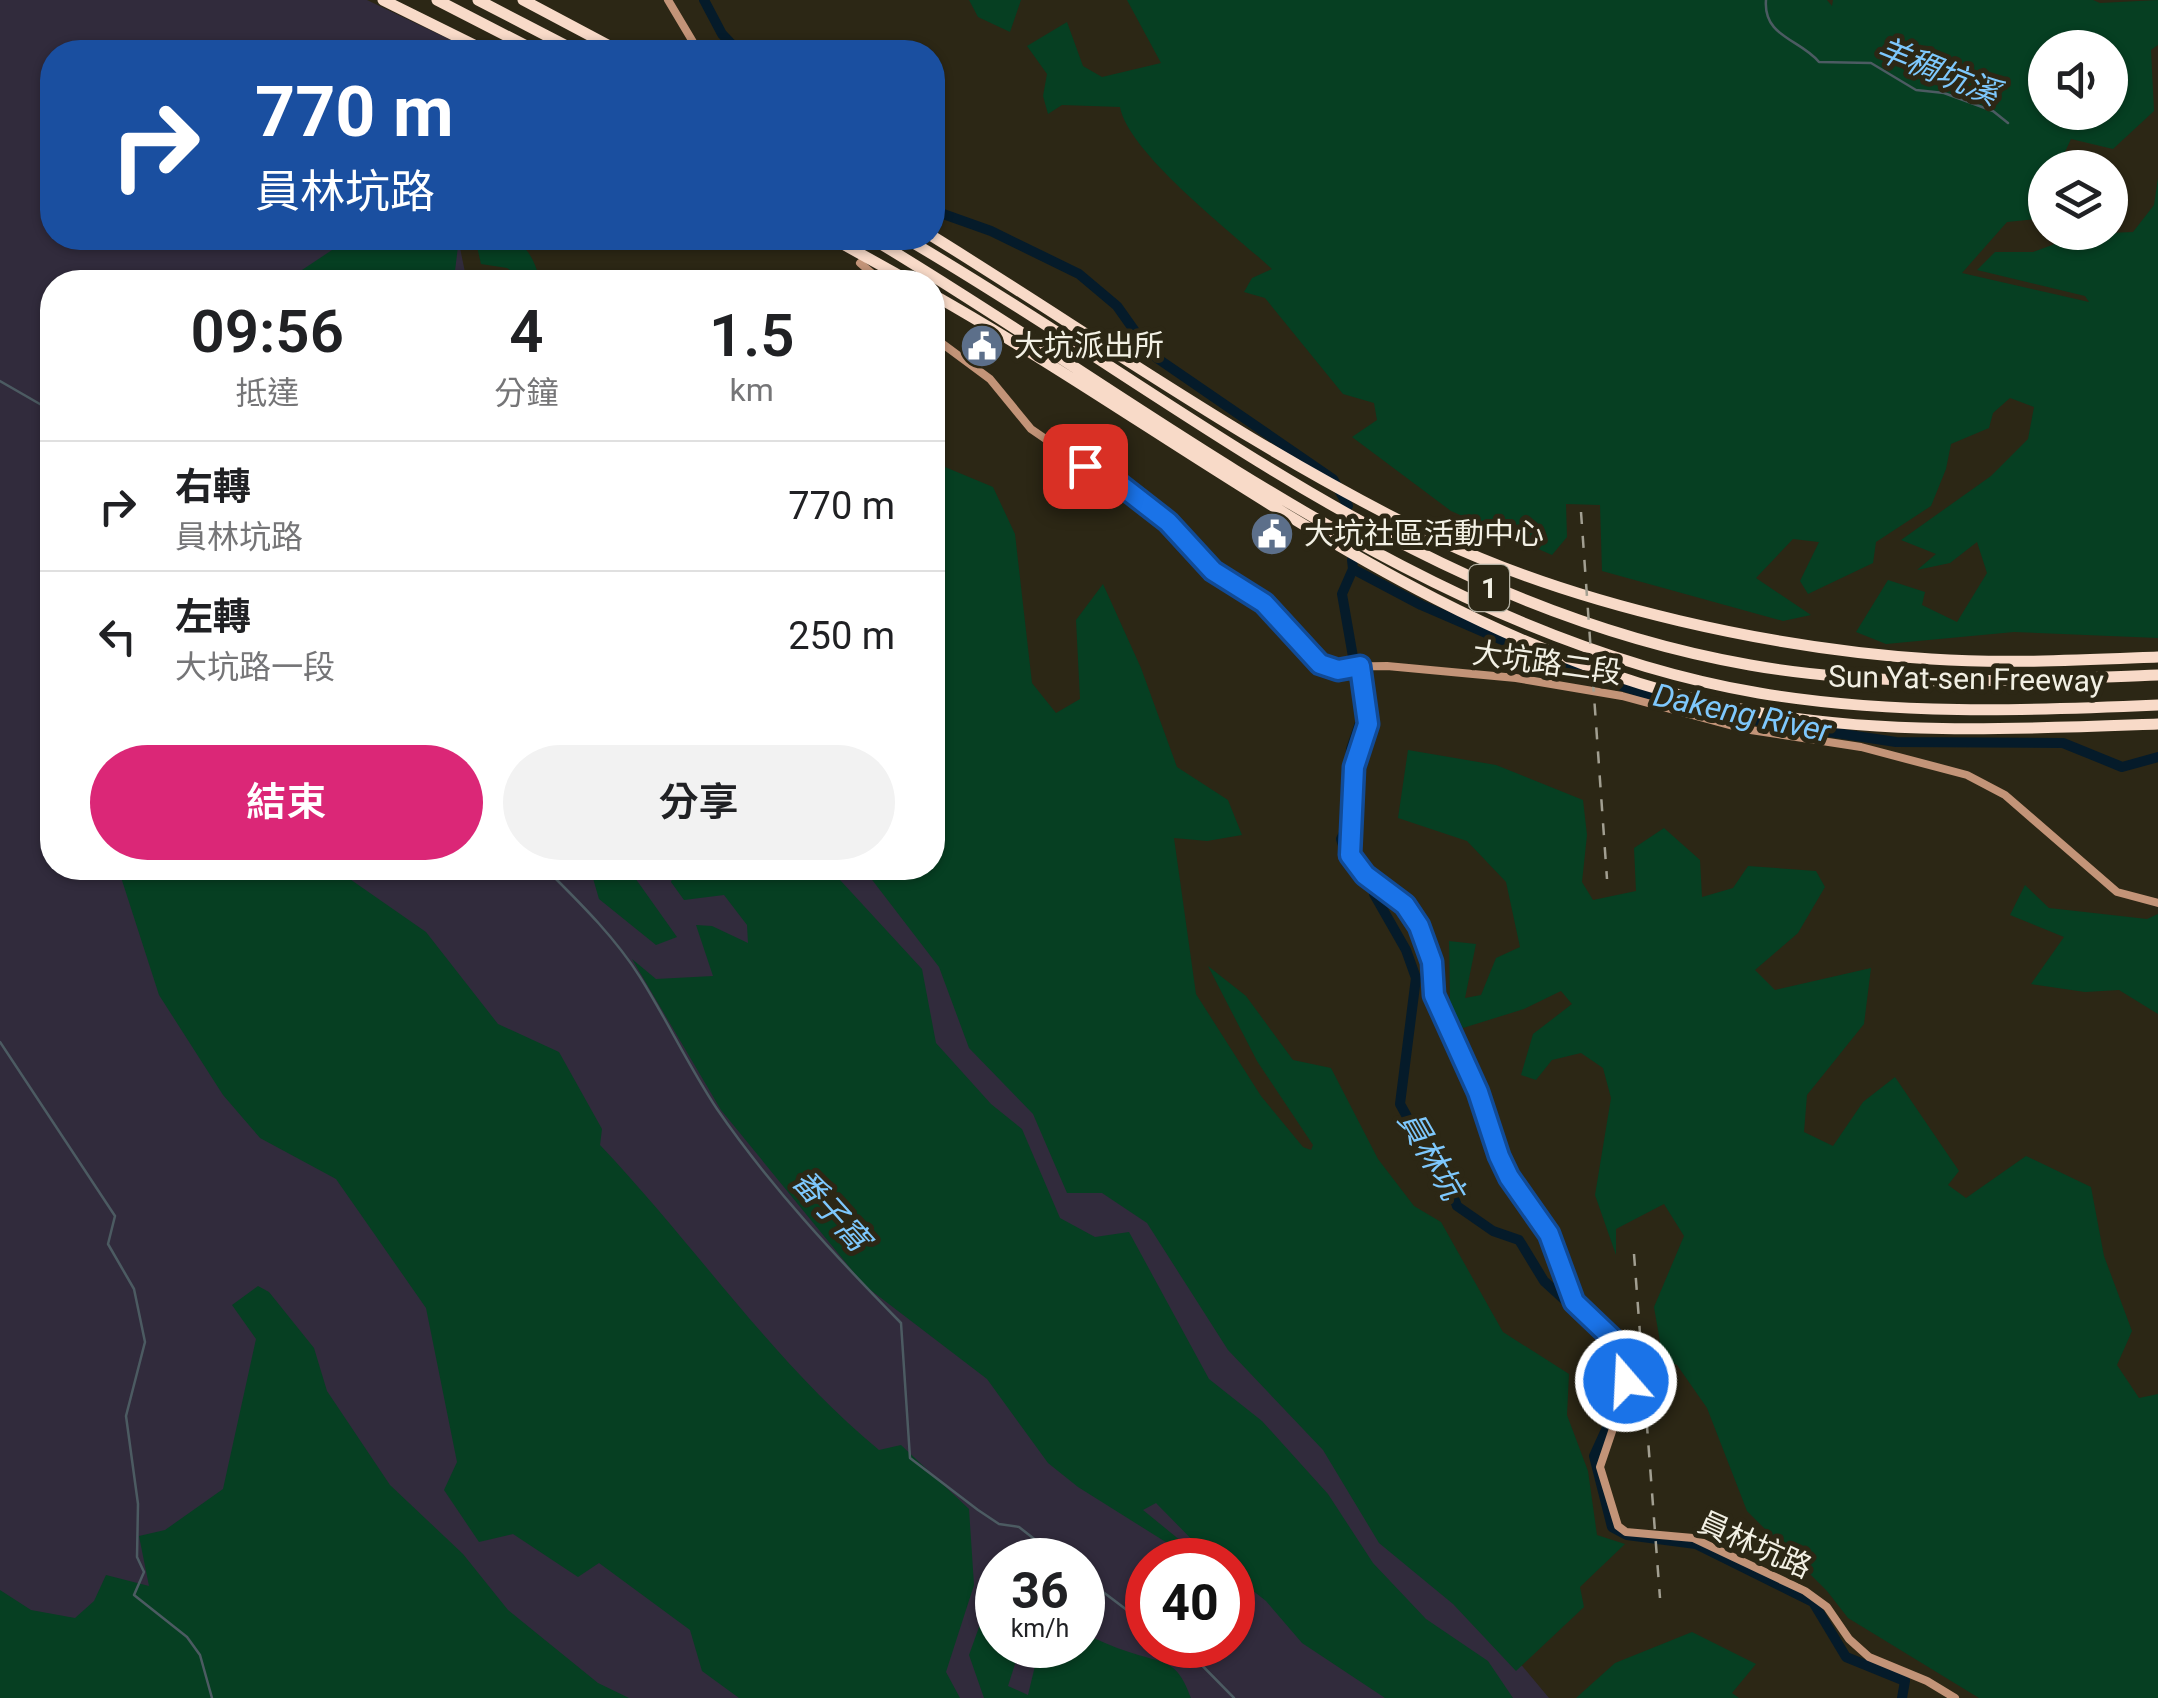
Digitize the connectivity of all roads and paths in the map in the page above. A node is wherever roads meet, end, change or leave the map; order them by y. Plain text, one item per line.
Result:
1 (383, 0) edge
2 (437, 0) edge
3 (478, 0) edge
4 (523, 0) edge
5 (668, 0) edge
6 (464, 40) edge
7 (515, 40) edge
8 (555, 40) edge
9 (598, 40) edge
10 (692, 40) edge
11 (945, 244) edge
12 (854, 250) edge
13 (890, 250) edge
14 (924, 250) edge
15 (860, 263) dead end
16 (868, 270) edge
17 (890, 270) edge
18 (922, 270) edge
19 (945, 284) edge
20 (945, 302) edge
21 (945, 346) edge
22 (2158, 657) edge
23 (1355, 667) junction
24 (2158, 674) edge
25 (2158, 705) edge
26 (2158, 724) edge
27 (2158, 903) edge
28 (1955, 1698) edge

1 - 6 highway
2 - 7 highway
3 - 8 highway
4 - 9 highway
5 - 10 street
11 - 22 highway, 1
12 - 17 highway, bridge
13 - 18 highway, Sun Yat-sen Freeway / 1
14 - 24 highway, Sun Yat-sen Freeway / 1
15 - 16 street
19 - 25 highway, Sun Yat-sen Freeway / 1
20 - 26 highway, 1
21 - 23 street, 大坑路二段
23 - 27 street, 大坑路二段
23 - 28 street, 員林坑路

